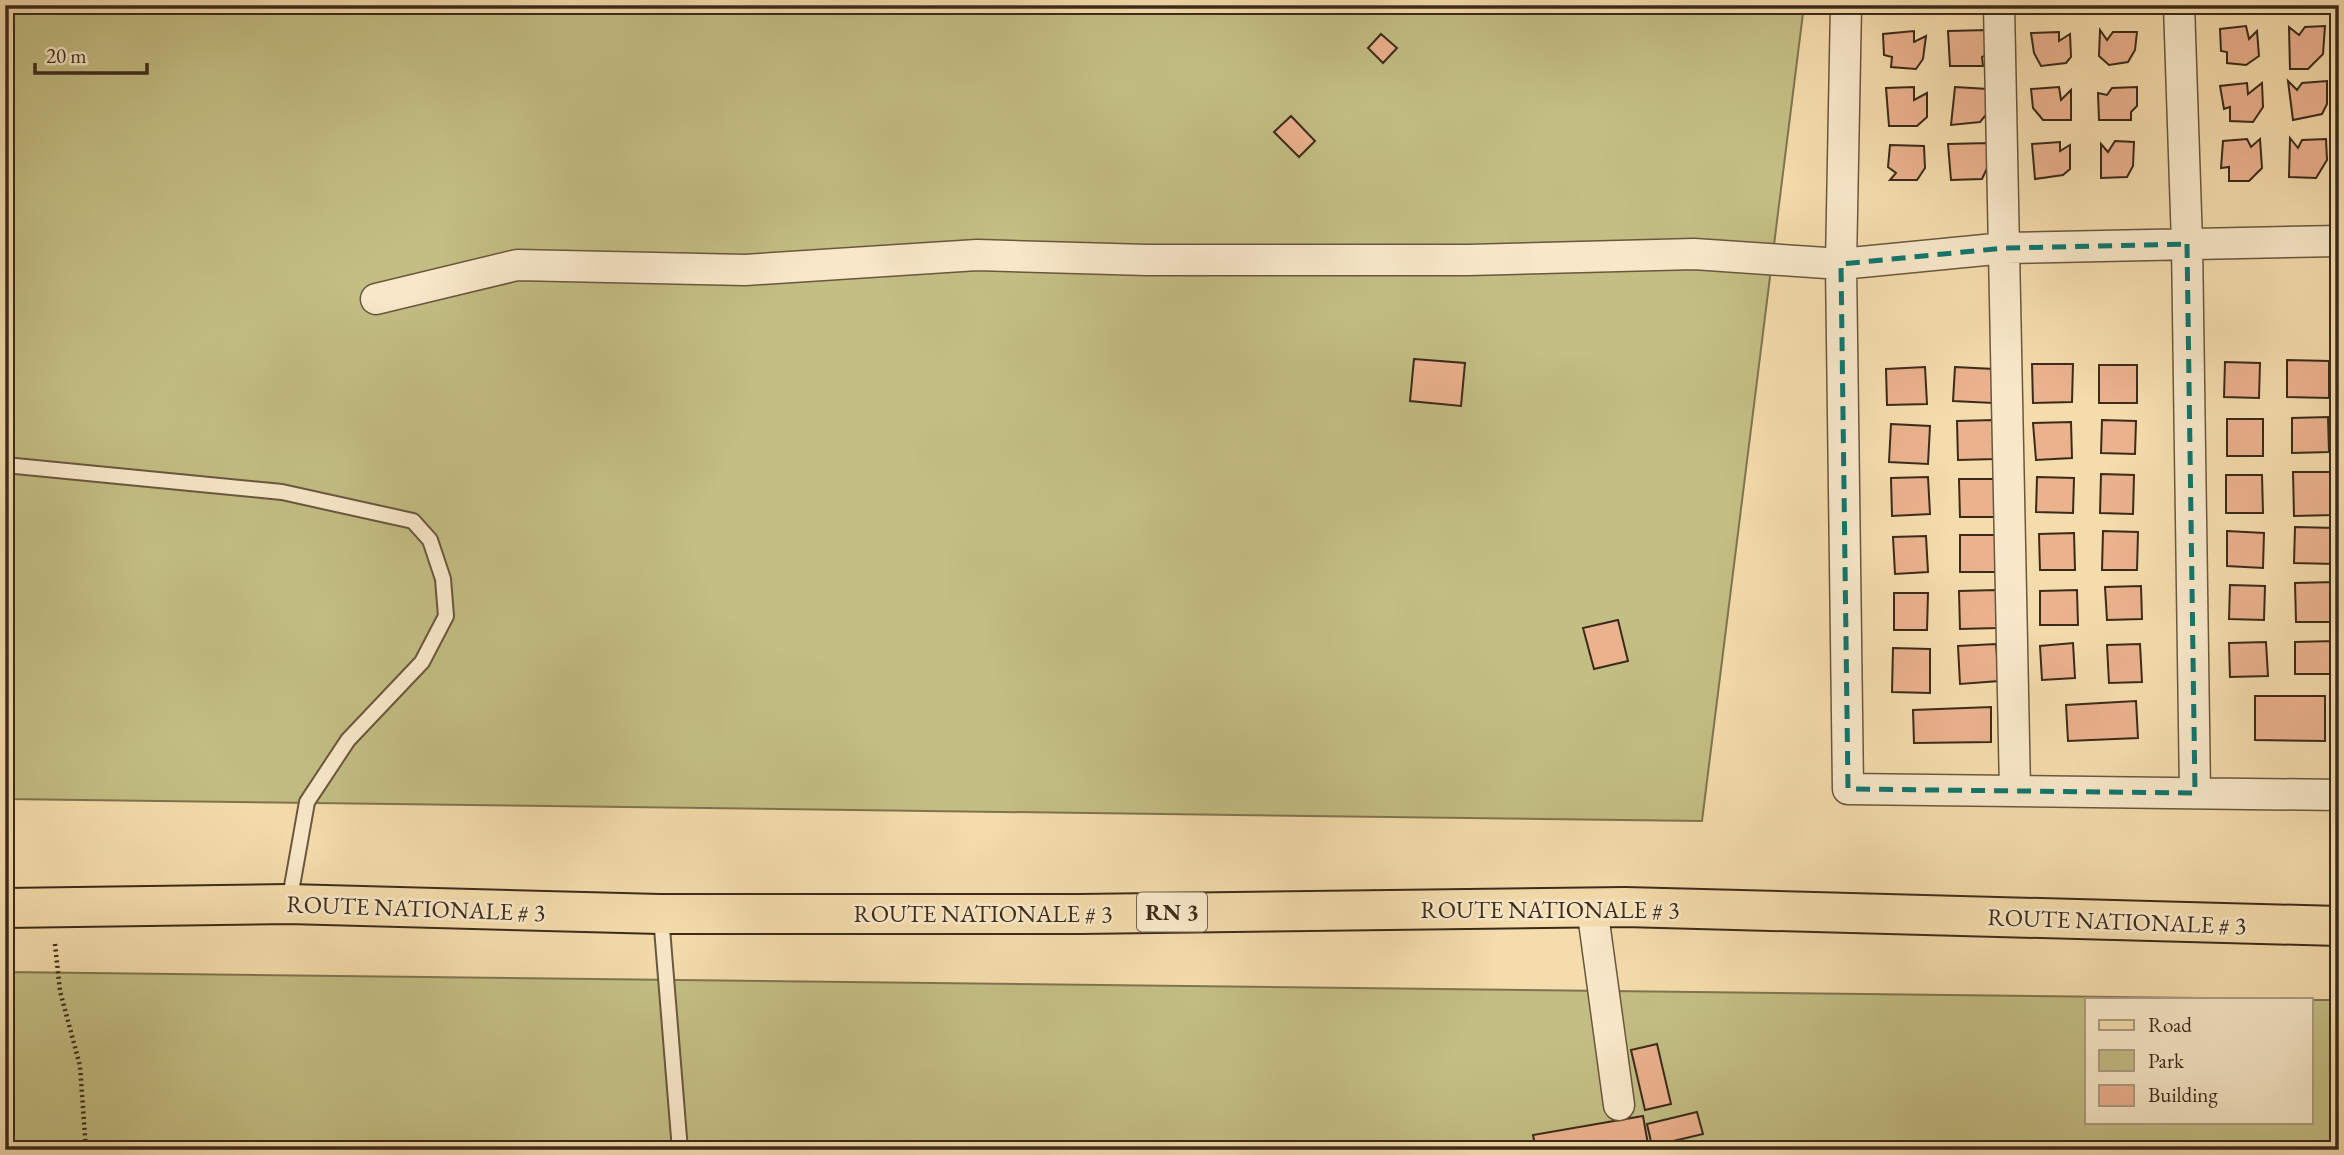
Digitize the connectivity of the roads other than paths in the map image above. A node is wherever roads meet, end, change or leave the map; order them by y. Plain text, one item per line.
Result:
1 (1846, 5) edge
2 (1999, 5) edge
3 (2179, 5) edge
4 (2339, 241) edge
5 (2187, 244) junction
6 (2006, 248) junction
7 (1841, 264) junction
8 (376, 299) dead end
9 (5, 465) edge
10 (2015, 791) junction
11 (2195, 793) junction
12 (2339, 795) edge
13 (288, 904) junction
14 (1592, 907) junction
15 (5, 908) edge
16 (660, 914) junction
17 (2339, 926) edge
18 (1619, 1105) dead end
19 (680, 1150) edge

1 - 7 street
2 - 6 street
3 - 5 street
4 - 5 street
5 - 6 street
5 - 11 street
6 - 7 street
6 - 10 street
7 - 8 street
7 - 10 street
9 - 13 lane
10 - 11 street
11 - 12 street
13 - 15 main road, ROUTE NATIONALE # 3 / RN 3
13 - 16 main road, ROUTE NATIONALE # 3 / RN 3
14 - 16 main road, ROUTE NATIONALE # 3 / RN 3
14 - 17 main road, ROUTE NATIONALE # 3 / RN 3
14 - 18 street
16 - 19 lane

